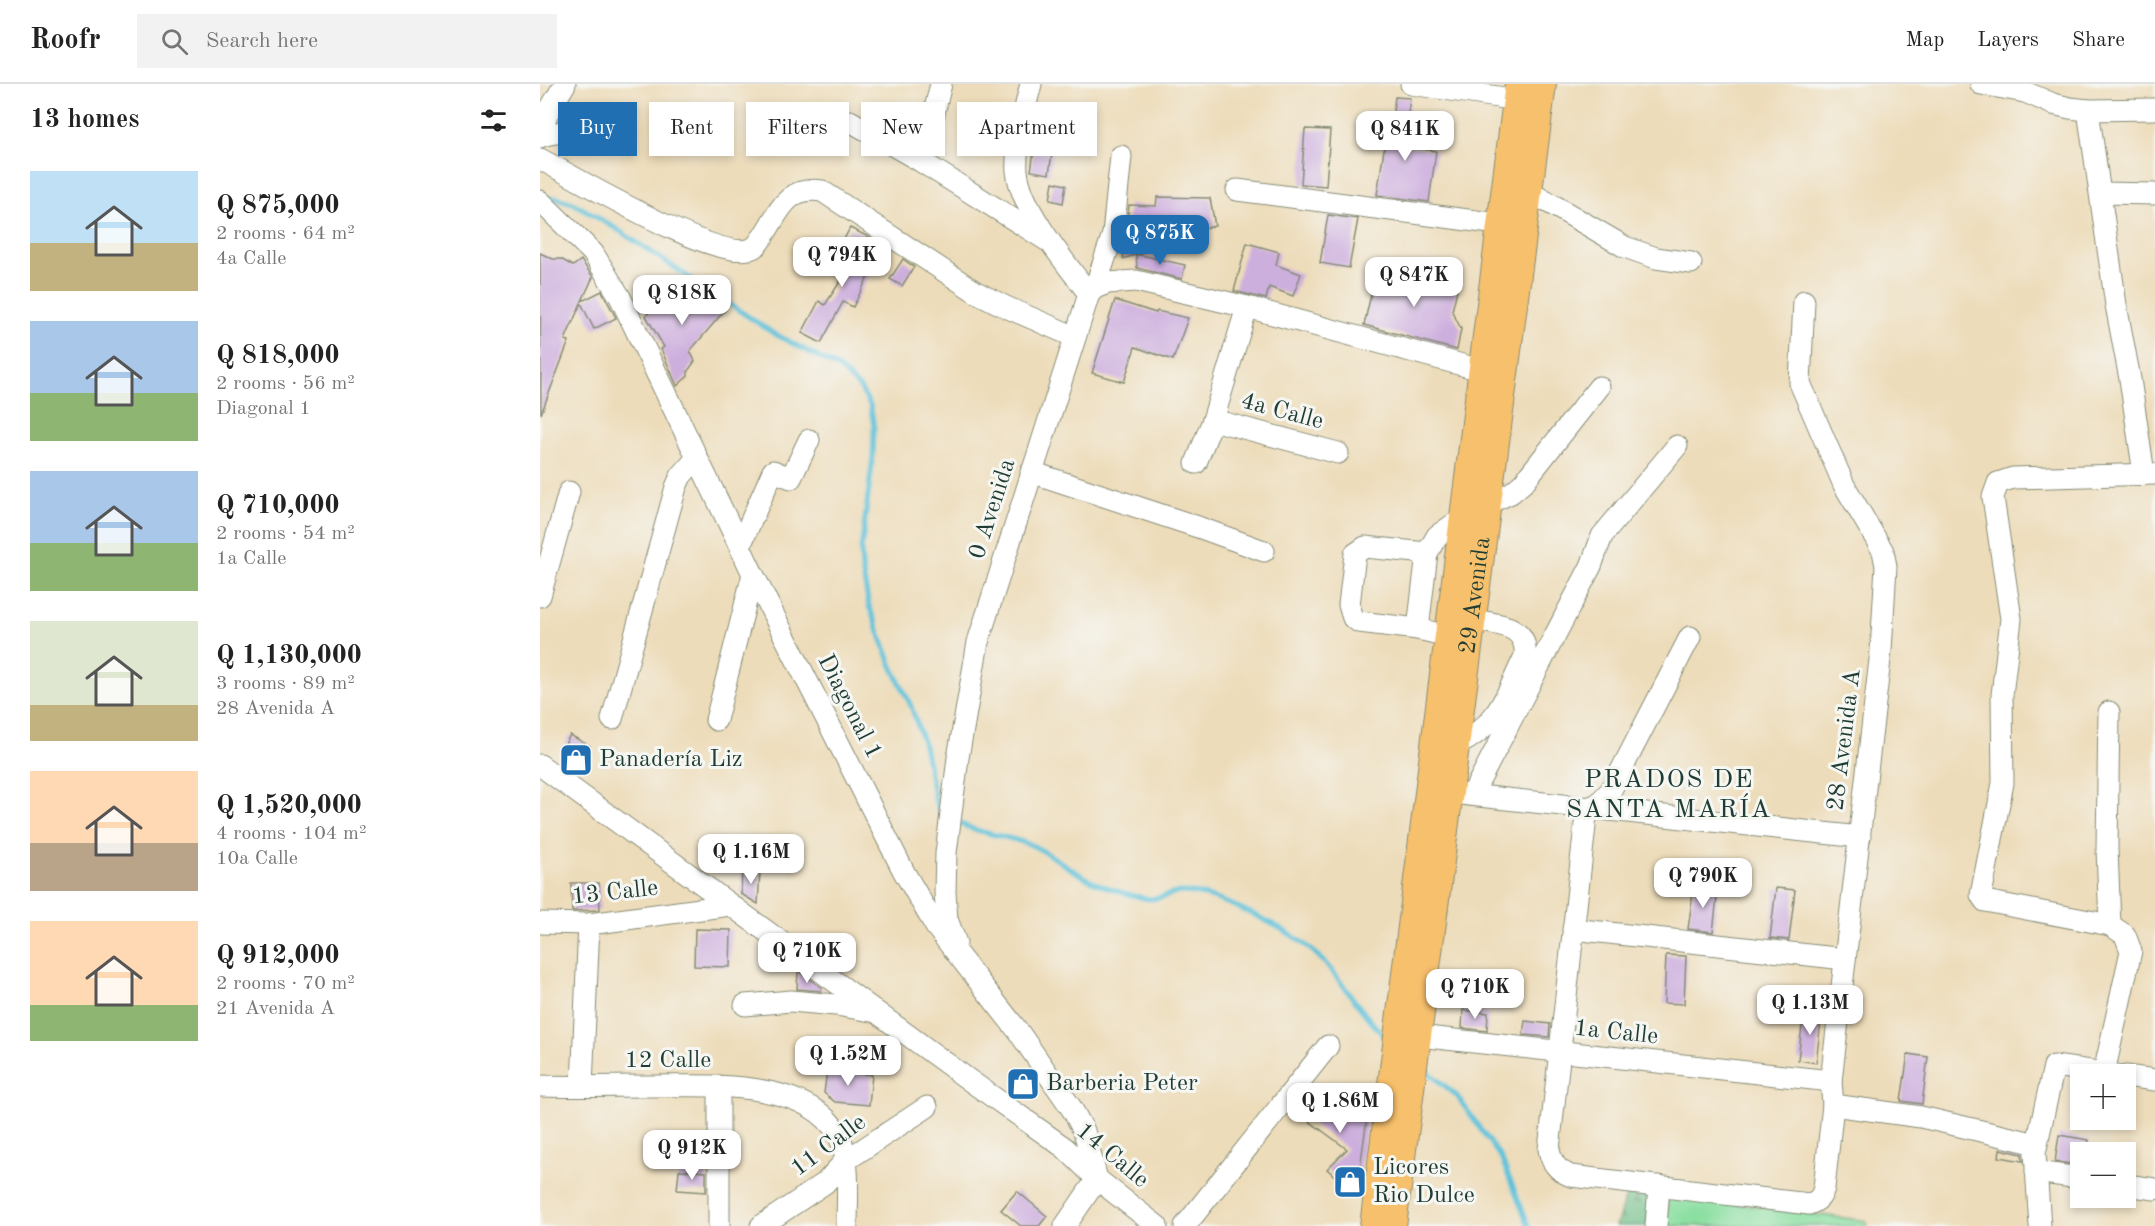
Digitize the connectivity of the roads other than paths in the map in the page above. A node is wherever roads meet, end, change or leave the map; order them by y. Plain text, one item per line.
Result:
1 (565, 84) edge
2 (941, 84) edge
3 (1031, 84) edge
4 (1412, 84) edge
5 (1981, 84) edge
6 (1530, 93) edge
7 (2055, 94) edge
8 (2088, 110) junction
9 (2155, 110) edge
10 (850, 121) dead end
11 (558, 133) edge
12 (540, 137) edge
13 (1121, 156) dead end
14 (540, 159) edge
15 (922, 162) junction
16 (1237, 190) dead end
17 (1529, 192) junction
18 (2102, 194) junction
19 (2155, 194) edge
20 (540, 201) edge
21 (1512, 226) junction
22 (1051, 243) junction
23 (1691, 263) dead end
24 (1092, 291) junction
25 (1804, 301) dead end
26 (1247, 307) junction
27 (1075, 337) junction
28 (1494, 373) junction
29 (1599, 387) dead end
30 (1213, 420) junction
31 (809, 440) dead end
32 (1677, 446) dead end
33 (1338, 453) dead end
34 (696, 459) junction
35 (1197, 463) dead end
36 (1032, 472) junction
37 (2150, 474) edge
38 (569, 492) dead end
39 (1489, 504) junction
40 (1463, 518) junction
41 (740, 546) junction
42 (1264, 551) dead end
43 (1427, 553) junction
44 (753, 574) junction
45 (540, 596) edge
46 (1473, 620) junction
47 (1418, 629) junction
48 (1448, 636) junction
49 (1690, 637) dead end
50 (2109, 712) dead end
51 (612, 719) dead end
52 (716, 720) dead end
53 (1457, 745) junction
54 (540, 765) edge
55 (1461, 794) junction
56 (1587, 808) junction
57 (1860, 837) junction
58 (730, 905) junction
59 (540, 923) edge
60 (589, 924) junction
61 (2110, 926) junction
62 (1573, 929) junction
63 (1845, 959) junction
64 (971, 969) junction
65 (745, 1005) dead end
66 (878, 1012) junction
67 (1407, 1036) junction
68 (1328, 1046) dead end
69 (1560, 1053) junction
70 (2110, 1064) edge
71 (2070, 1068) edge
72 (2136, 1077) edge
73 (2155, 1080) edge
74 (1831, 1081) junction
75 (540, 1086) edge
76 (582, 1086) junction
77 (718, 1086) junction
78 (1833, 1105) junction
79 (927, 1107) dead end
80 (2037, 1144) junction
81 (845, 1161) junction
82 (2036, 1172) junction
83 (2070, 1177) edge
84 (1097, 1179) junction
85 (1659, 1186) junction
86 (2136, 1186) edge
87 (2155, 1189) edge
88 (719, 1226) edge
89 (761, 1226) edge
90 (847, 1226) edge
91 (1065, 1226) edge
92 (1157, 1226) edge
93 (1185, 1226) edge
94 (1373, 1226) edge
95 (1393, 1226) edge
96 (1656, 1226) edge
97 (2040, 1226) edge

1 - 12 street
2 - 15 street
3 - 22 street
4 - 6 street
5 - 7 street
6 - 17 main road, 29 Avenida
6 - 21 main road, 29 Avenida
7 - 8 street
8 - 9 street
8 - 18 street
10 - 15 street
11 - 12 street
13 - 24 street, 0 Avenida
14 - 27 street
15 - 22 street
16 - 21 street
17 - 21 main road, 29 Avenida
17 - 23 street
18 - 19 street
18 - 37 street
20 - 34 street, Diagonal 1
21 - 28 main road, 29 Avenida
22 - 24 street
24 - 26 street
24 - 27 street, 0 Avenida
25 - 57 street, 28 Avenida A
26 - 28 street
26 - 30 street, 4a Calle
27 - 36 street, 0 Avenida
28 - 39 main road, 29 Avenida
28 - 40 main road, 29 Avenida
29 - 39 street
30 - 33 street, 4a Calle
30 - 35 street, 4a Calle
31 - 41 street
32 - 55 street
34 - 41 street, Diagonal 1
34 - 51 street
36 - 42 street
36 - 64 street, 0 Avenida
37 - 61 street
38 - 45 street
39 - 46 main road, 29 Avenida
40 - 43 street
40 - 48 main road, 29 Avenida
41 - 44 street, Diagonal 1
43 - 47 street
43 - 47 street
44 - 52 street
44 - 64 street, Diagonal 1
46 - 53 main road, 29 Avenida
46 - 53 street
47 - 48 street
48 - 67 main road, 29 Avenida
49 - 56 street
50 - 61 street
53 - 55 main road, 29 Avenida
54 - 58 street, 14 Calle
55 - 56 street
55 - 67 main road, 29 Avenida
56 - 57 street
56 - 62 street
57 - 63 street, 28 Avenida A
58 - 60 street, 13 Calle
58 - 66 street, 14 Calle
59 - 60 street, 13 Calle
60 - 76 street
61 - 70 street
62 - 63 street
62 - 69 street
63 - 74 street, 28 Avenida A
64 - 84 street, Diagonal 1
65 - 66 street
66 - 84 street, 14 Calle
67 - 69 street, 1a Calle
67 - 94 main road, 29 Avenida
67 - 95 main road, 29 Avenida
68 - 93 street
69 - 74 street, 1a Calle
69 - 85 street
71 - 80 street
72 - 73 street
74 - 78 street, 28 Avenida A
75 - 76 street, 12 Calle
76 - 77 street, 12 Calle
77 - 81 street, 12 Calle
77 - 88 street
78 - 80 street
78 - 85 street, 28 Avenida A
79 - 81 street, 11 Calle
80 - 82 street
81 - 89 street, 11 Calle
81 - 90 street, 12 Calle
82 - 83 street
82 - 97 street
84 - 91 street
84 - 92 street, 14 Calle
85 - 96 street
86 - 87 street

